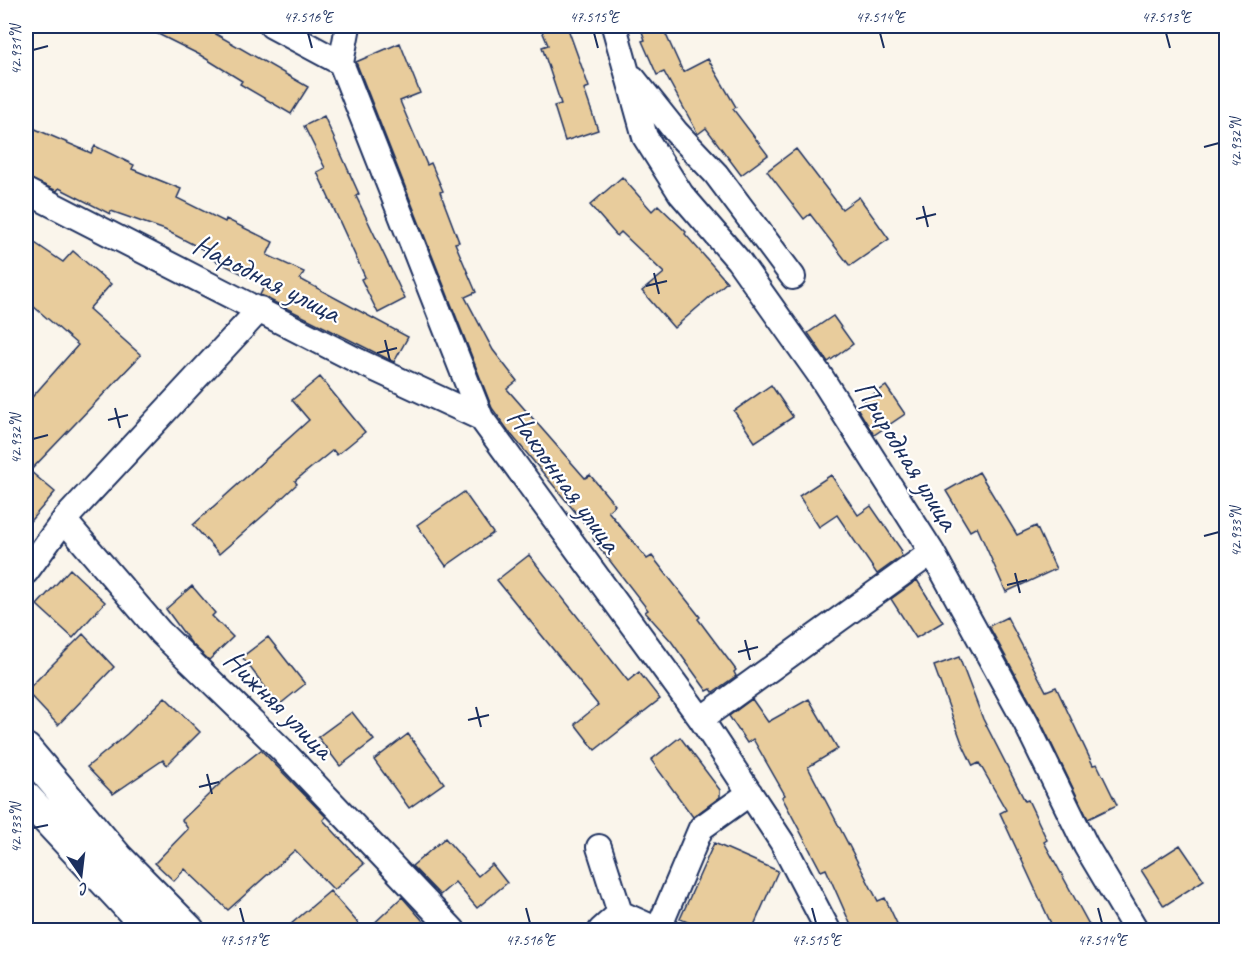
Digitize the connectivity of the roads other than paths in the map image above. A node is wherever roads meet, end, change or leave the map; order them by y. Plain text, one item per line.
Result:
1 (272, 26) edge
2 (348, 26) edge
3 (614, 26) edge
4 (341, 63) junction
5 (628, 71) junction
6 (26, 191) edge
7 (793, 277) dead end
8 (260, 309) junction
9 (481, 418) junction
10 (64, 520) junction
11 (932, 552) junction
12 (26, 572) edge
13 (701, 719) junction
14 (26, 749) edge
15 (750, 793) junction
16 (26, 796) edge
17 (599, 847) dead end
18 (620, 913) junction
19 (150, 930) edge
20 (189, 930) edge
21 (453, 930) edge
22 (601, 930) edge
23 (828, 930) edge
24 (1136, 930) edge

1 - 4 street
2 - 4 street
3 - 5 street, Природная улица
4 - 9 street, Наклонная улица
5 - 7 street
5 - 11 street, Природная улица
6 - 8 street, Народная улица
8 - 9 street, Народная улица
8 - 10 street
9 - 13 street, Наклонная улица
10 - 12 street
10 - 21 street, Нижняя улица
11 - 13 street
11 - 24 street, Природная улица
13 - 15 street, Наклонная улица
14 - 20 main road
15 - 18 street
15 - 23 street, Наклонная улица
16 - 19 main road
17 - 18 street
18 - 22 street

